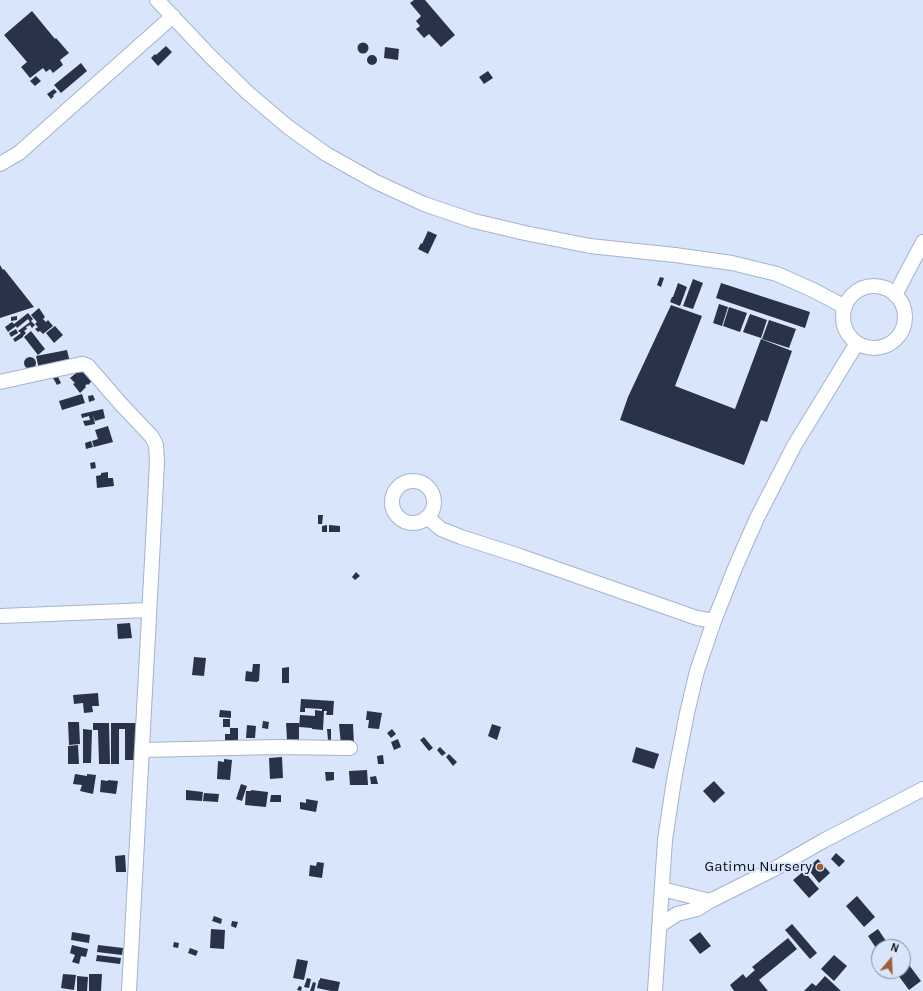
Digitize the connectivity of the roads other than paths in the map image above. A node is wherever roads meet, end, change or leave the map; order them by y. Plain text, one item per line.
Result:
1 (158, 0) edge
2 (173, 16) junction
3 (0, 164) edge
4 (923, 242) edge
5 (895, 294) junction
6 (845, 307) junction
7 (857, 343) junction
8 (0, 382) edge
9 (427, 517) dead end
10 (149, 610) junction
11 (0, 616) edge
12 (714, 621) junction
13 (350, 748) dead end
14 (142, 750) junction
15 (923, 789) edge
16 (662, 889) junction
17 (710, 901) junction
18 (659, 926) junction
19 (129, 991) edge
20 (655, 991) edge

1 - 2 street
2 - 3 street
2 - 6 street
4 - 5 street
5 - 6 street
5 - 7 street
6 - 7 street
7 - 12 street
8 - 10 street
9 - 12 street
10 - 11 street
10 - 14 street
12 - 16 street
13 - 14 street
14 - 19 street
15 - 17 street
16 - 17 street
16 - 18 street
17 - 18 street
18 - 20 street

